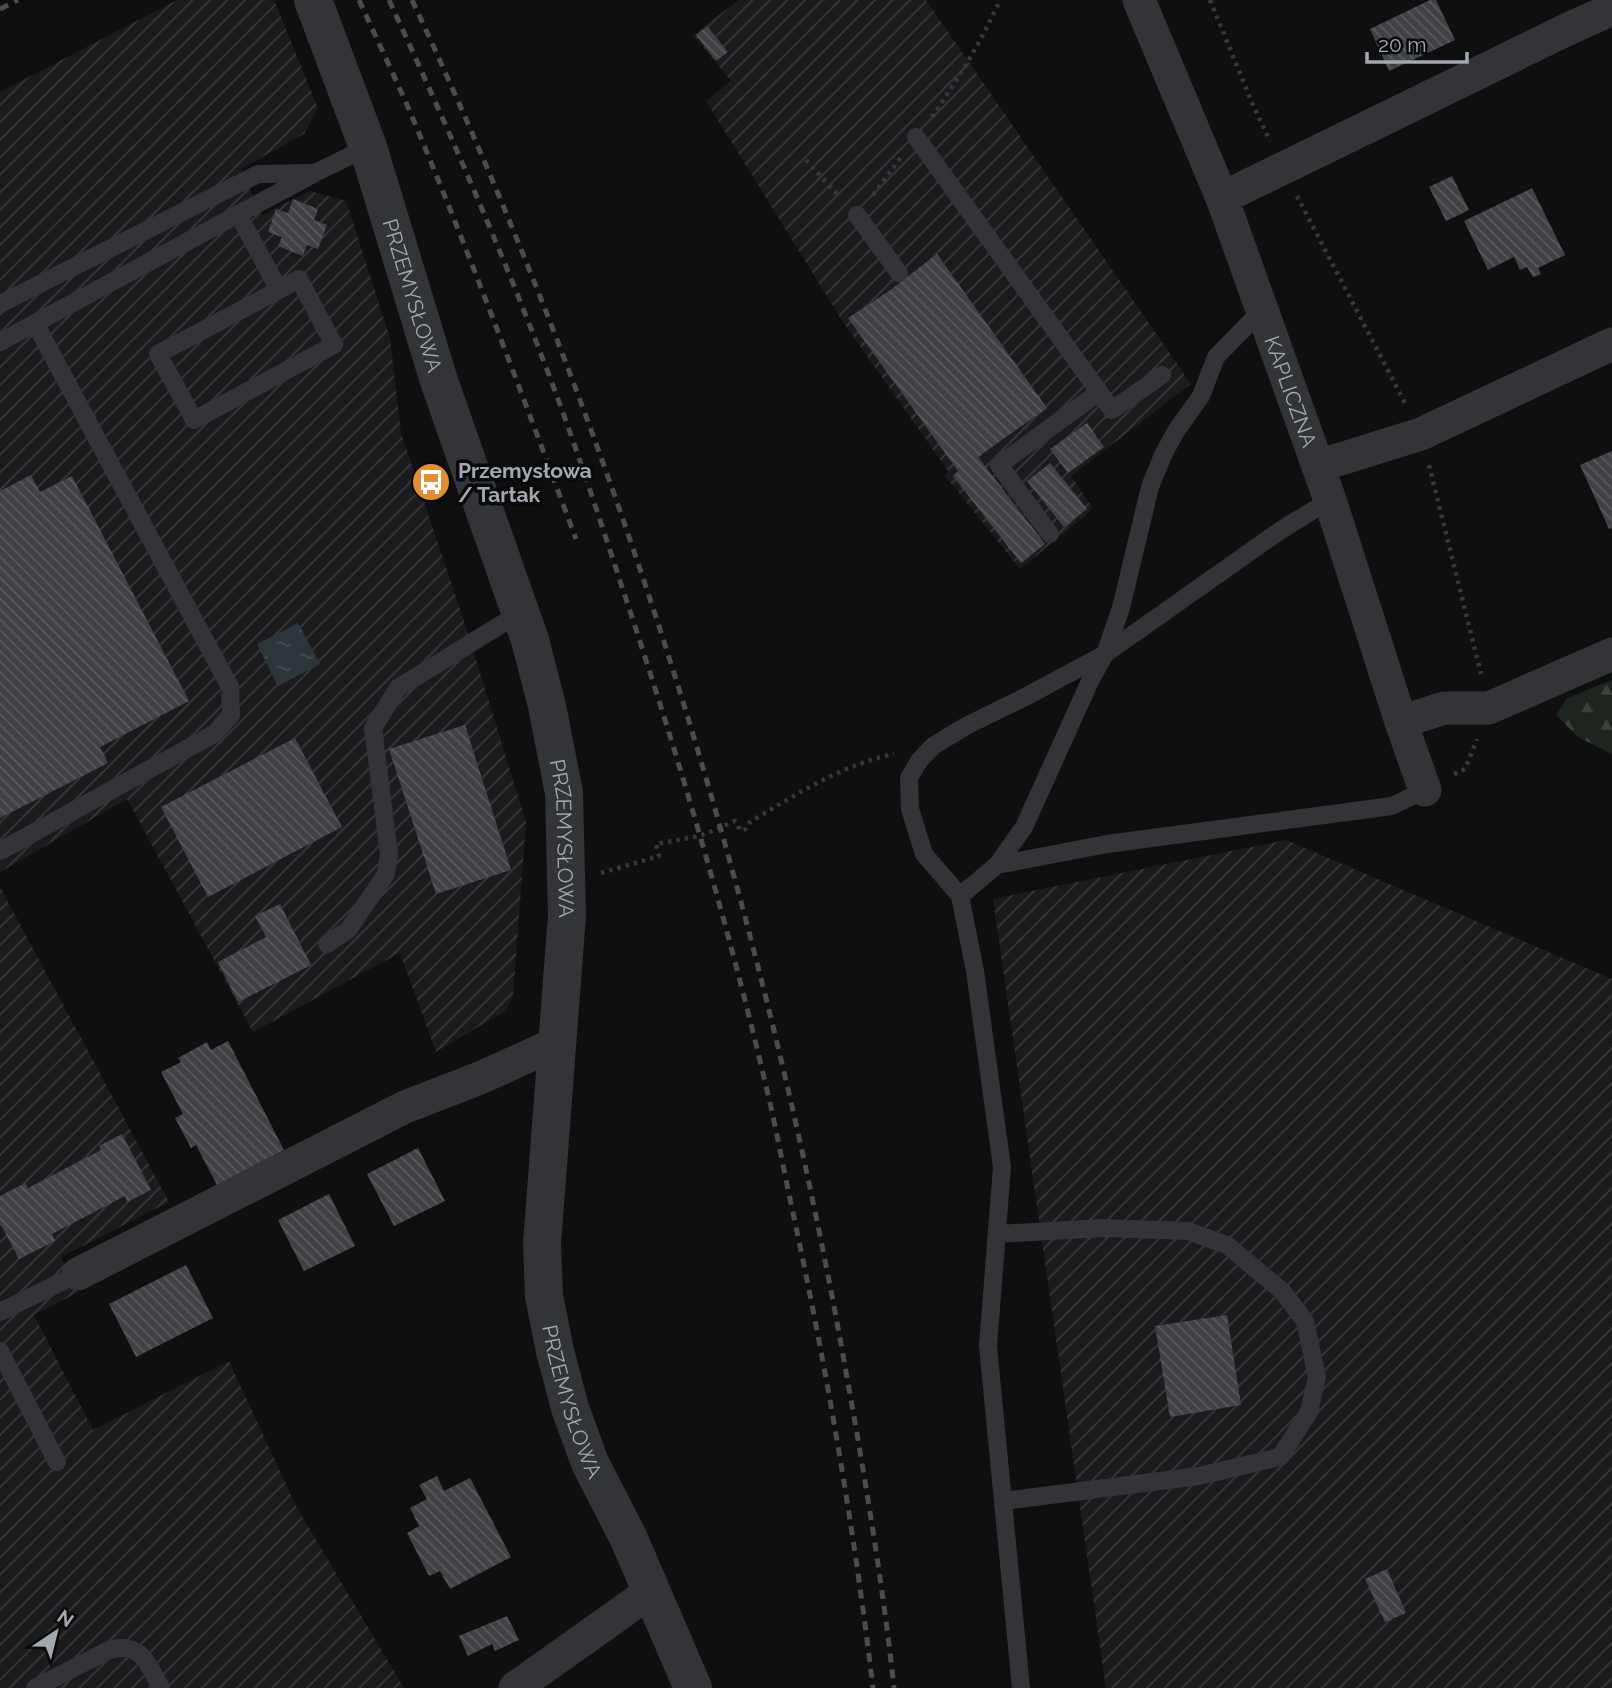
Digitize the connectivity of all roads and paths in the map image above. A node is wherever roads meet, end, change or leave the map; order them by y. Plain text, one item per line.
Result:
1 (313, 0) edge
2 (1139, 0) edge
3 (1210, 0) edge
4 (1612, 9) edge
5 (916, 137) dead end
6 (368, 147) junction
7 (1283, 169) junction
8 (315, 173) junction
9 (1222, 198) junction
10 (238, 214) junction
11 (857, 215) dead end
12 (899, 274) dead end
13 (279, 290) junction
14 (0, 304) edge
15 (1262, 310) junction
16 (34, 323) junction
17 (0, 342) edge
18 (1612, 344) edge
19 (1162, 375) dead end
20 (1099, 392) junction
21 (1421, 434) junction
22 (1318, 466) junction
23 (1330, 500) junction
24 (1049, 534) dead end
25 (520, 613) junction
26 (1105, 654) junction
27 (1612, 654) edge
28 (1489, 708) junction
29 (1401, 722) junction
30 (933, 746) junction
31 (1425, 790) junction
32 (0, 851) edge
33 (997, 865) junction
34 (593, 875) dead end
35 (960, 896) junction
36 (327, 944) dead end
37 (557, 1043) junction
38 (997, 1234) junction
39 (78, 1274) joint
40 (0, 1312) edge
41 (0, 1351) edge
42 (57, 1462) dead end
43 (1003, 1501) junction
44 (650, 1592) junction
45 (35, 1688) edge
46 (161, 1688) edge
47 (515, 1688) edge
48 (693, 1688) edge
49 (1021, 1688) edge

1 - 6 street, PRZEMYSŁOWA
2 - 9 street, KAPLICZNA
3 - 7 path
4 - 7 street
5 - 20 lane
6 - 8 lane
6 - 25 street, PRZEMYSŁOWA
7 - 9 street
7 - 21 path
8 - 10 lane
8 - 14 lane
9 - 15 street, KAPLICZNA
10 - 13 lane
10 - 16 lane
11 - 12 lane
13 - 13 lane
15 - 22 street, KAPLICZNA
15 - 26 lane
16 - 17 lane
16 - 32 lane
18 - 21 street
19 - 20 lane
20 - 24 lane
21 - 22 street
21 - 28 path
22 - 23 street, KAPLICZNA
23 - 26 lane
23 - 29 street, KAPLICZNA
25 - 36 lane
25 - 37 street, PRZEMYSŁOWA
26 - 30 lane
26 - 33 lane
27 - 28 street
28 - 29 street
28 - 31 path
29 - 31 street, KAPLICZNA
30 - 34 path
30 - 35 lane
31 - 33 lane
33 - 35 lane
35 - 38 lane
37 - 39 street
37 - 44 street, PRZEMYSŁOWA
38 - 43 lane
38 - 43 lane
39 - 40 lane
41 - 42 lane
43 - 49 lane
44 - 47 street
44 - 48 street, PRZEMYSŁOWA
45 - 46 lane

